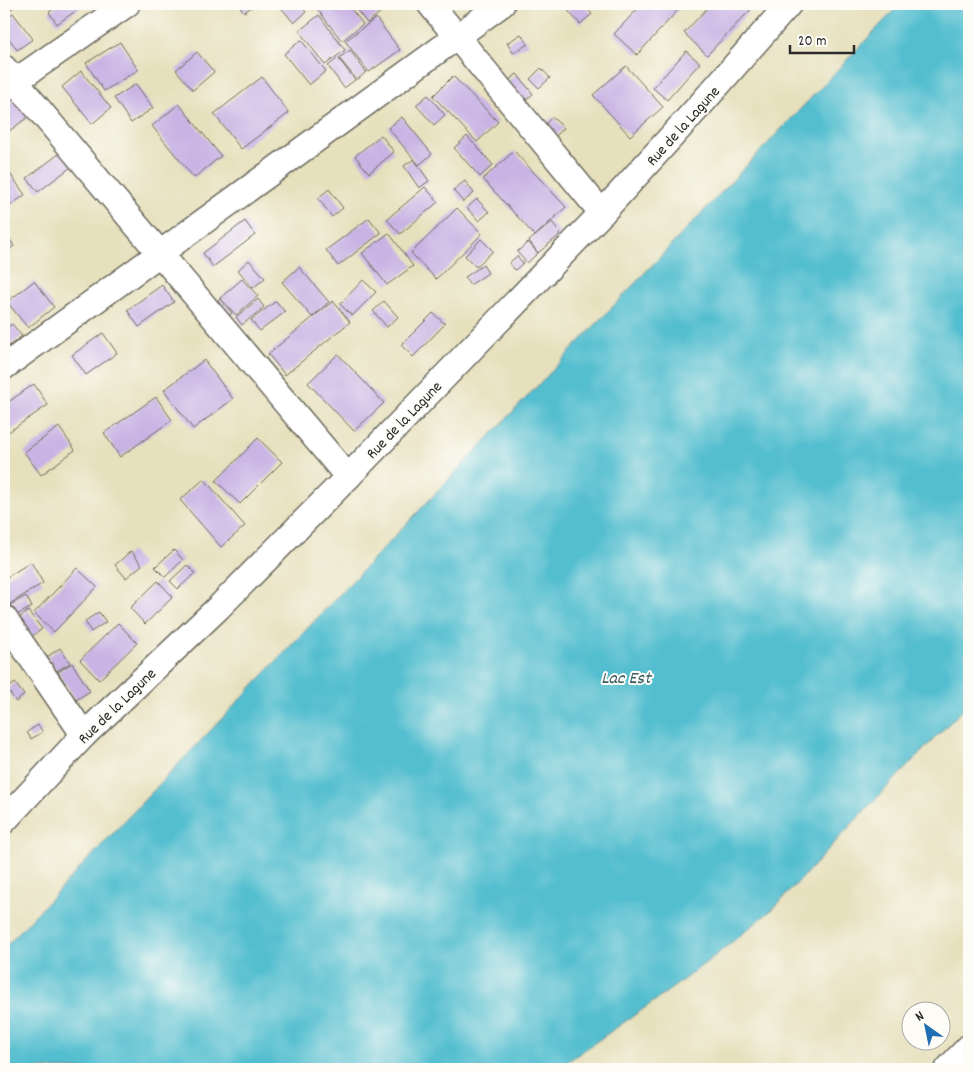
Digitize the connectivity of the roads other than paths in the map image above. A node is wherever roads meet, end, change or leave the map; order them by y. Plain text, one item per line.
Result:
1 (127, 4) edge
2 (430, 4) edge
3 (502, 4) edge
4 (789, 4) edge
5 (458, 37) junction
6 (7, 79) edge
7 (602, 213) junction
8 (161, 253) junction
9 (4, 367) edge
10 (348, 477) junction
11 (4, 618) edge
12 (84, 735) junction
13 (4, 821) edge
14 (969, 1047) edge
15 (948, 1069) edge

1 - 6 street
2 - 5 street
3 - 5 street
4 - 7 street, Rue de la Lagune
5 - 7 street
5 - 8 street
6 - 8 street
7 - 10 street, Rue de la Lagune
8 - 9 street
8 - 10 street
10 - 12 street, Rue de la Lagune
11 - 12 street
12 - 13 street, Rue de la Lagune
14 - 15 street

